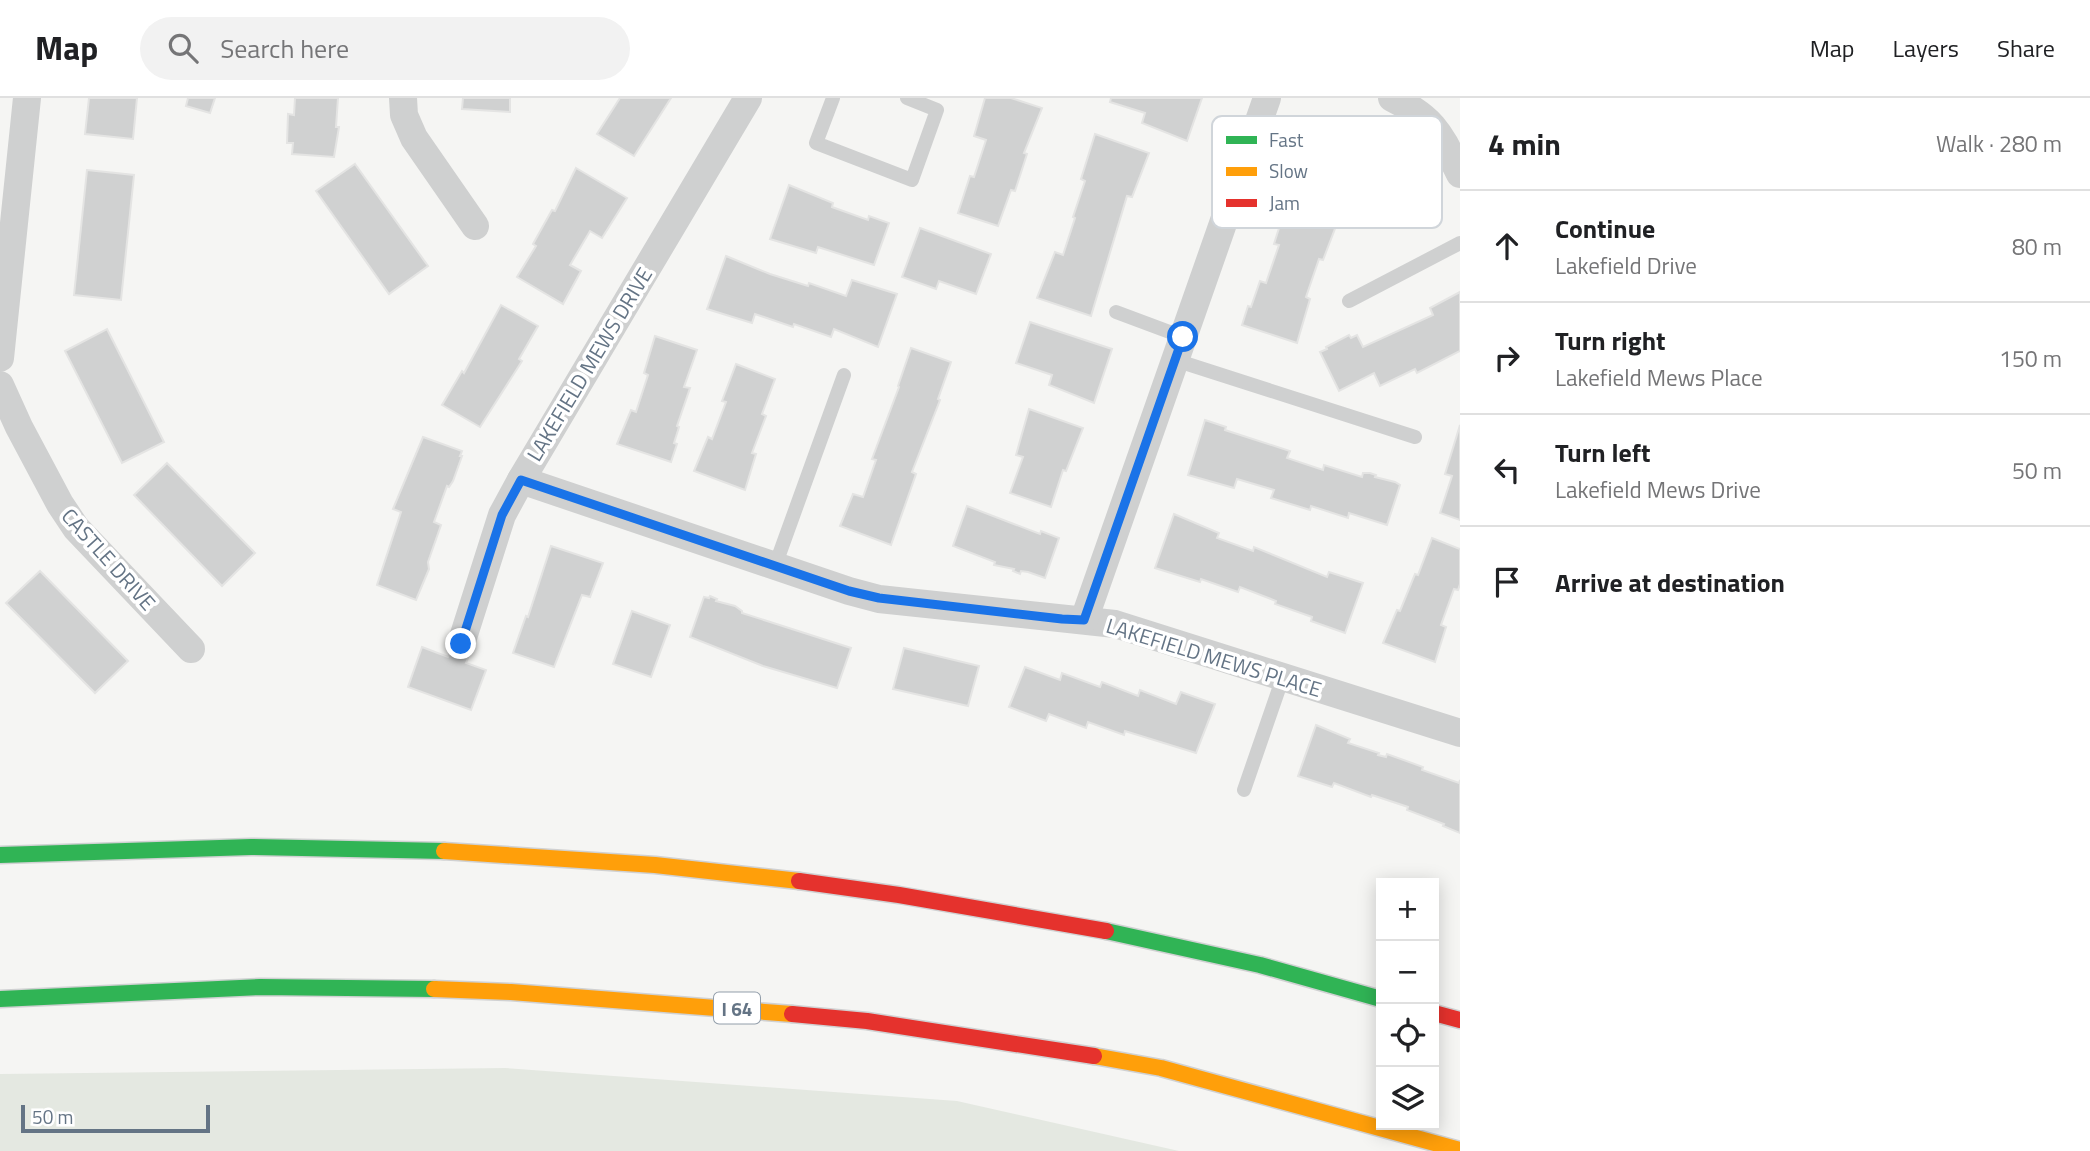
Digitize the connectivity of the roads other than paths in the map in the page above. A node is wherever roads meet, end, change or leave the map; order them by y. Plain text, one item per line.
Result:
1 (27, 98) edge
2 (403, 98) edge
3 (748, 98) edge
4 (833, 98) edge
5 (907, 98) edge
6 (1267, 98) edge
7 (1392, 98) edge
8 (1261, 116) edge
9 (1423, 116) edge
10 (1442, 136) edge
11 (1460, 174) edge
12 (475, 226) dead end
13 (1221, 228) edge
14 (1460, 243) edge
15 (1349, 301) dead end
16 (1116, 312) dead end
17 (1179, 349) junction
18 (0, 358) edge
19 (844, 375) dead end
20 (0, 385) edge
21 (1415, 437) dead end
22 (521, 480) junction
23 (775, 566) junction
24 (1084, 620) junction
25 (461, 644) dead end
26 (191, 649) dead end
27 (1283, 677) junction
28 (1460, 733) edge
29 (1244, 790) dead end
30 (0, 855) edge
31 (1376, 998) edge
32 (0, 999) edge
33 (1439, 1014) edge
34 (1460, 1020) edge
35 (1460, 1150) edge

1 - 18 street
2 - 12 street
3 - 22 street, LAKEFIELD MEWS DRIVE
4 - 5 lane
6 - 8 street
7 - 9 street
10 - 11 street
13 - 17 street
14 - 15 lane
16 - 17 lane
17 - 21 lane
17 - 24 street
19 - 23 lane
20 - 26 street, CASTLE DRIVE
22 - 23 street, LAKEFIELD MEWS PLACE
22 - 25 street, LAKEFIELD MEWS DRIVE
23 - 24 street, LAKEFIELD MEWS PLACE
24 - 27 street, LAKEFIELD MEWS PLACE
27 - 28 street, LAKEFIELD MEWS PLACE
27 - 29 lane
30 - 31 highway
32 - 35 highway, I 64
33 - 34 highway

